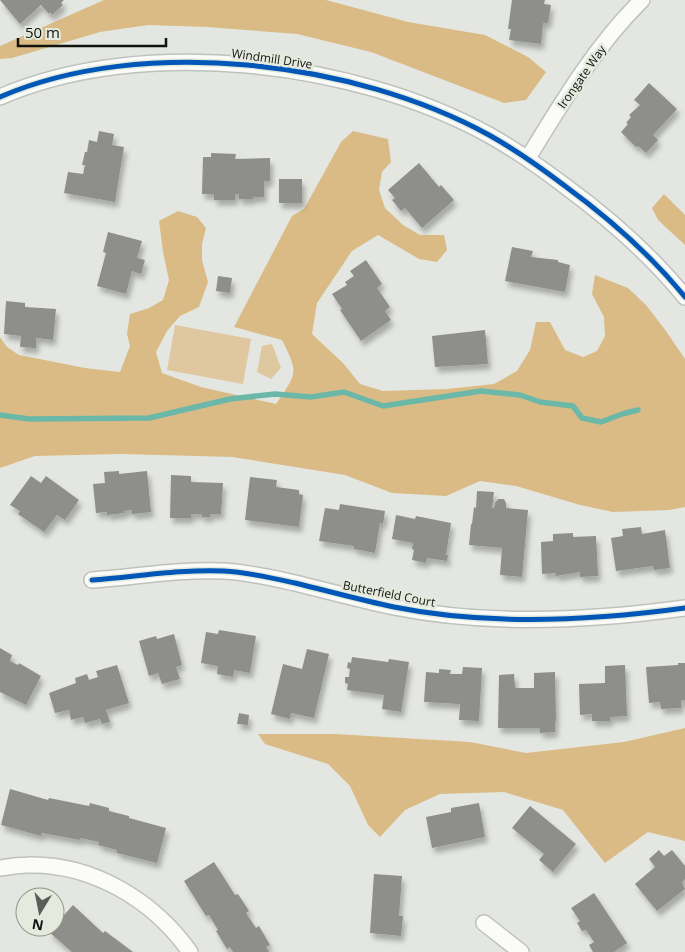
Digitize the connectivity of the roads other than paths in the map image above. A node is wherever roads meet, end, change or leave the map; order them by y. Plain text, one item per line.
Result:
1 (637, 2) edge
2 (0, 97) edge
3 (528, 158) junction
4 (685, 297) edge
5 (92, 580) dead end
6 (685, 608) edge
7 (0, 868) edge
8 (484, 923) dead end
9 (190, 952) edge
10 (522, 952) edge

1 - 3 street, Irongate Way
2 - 3 street, Windmill Drive
3 - 4 street, Windmill Drive
5 - 6 street, Butterfield Court
7 - 9 street
8 - 10 street

